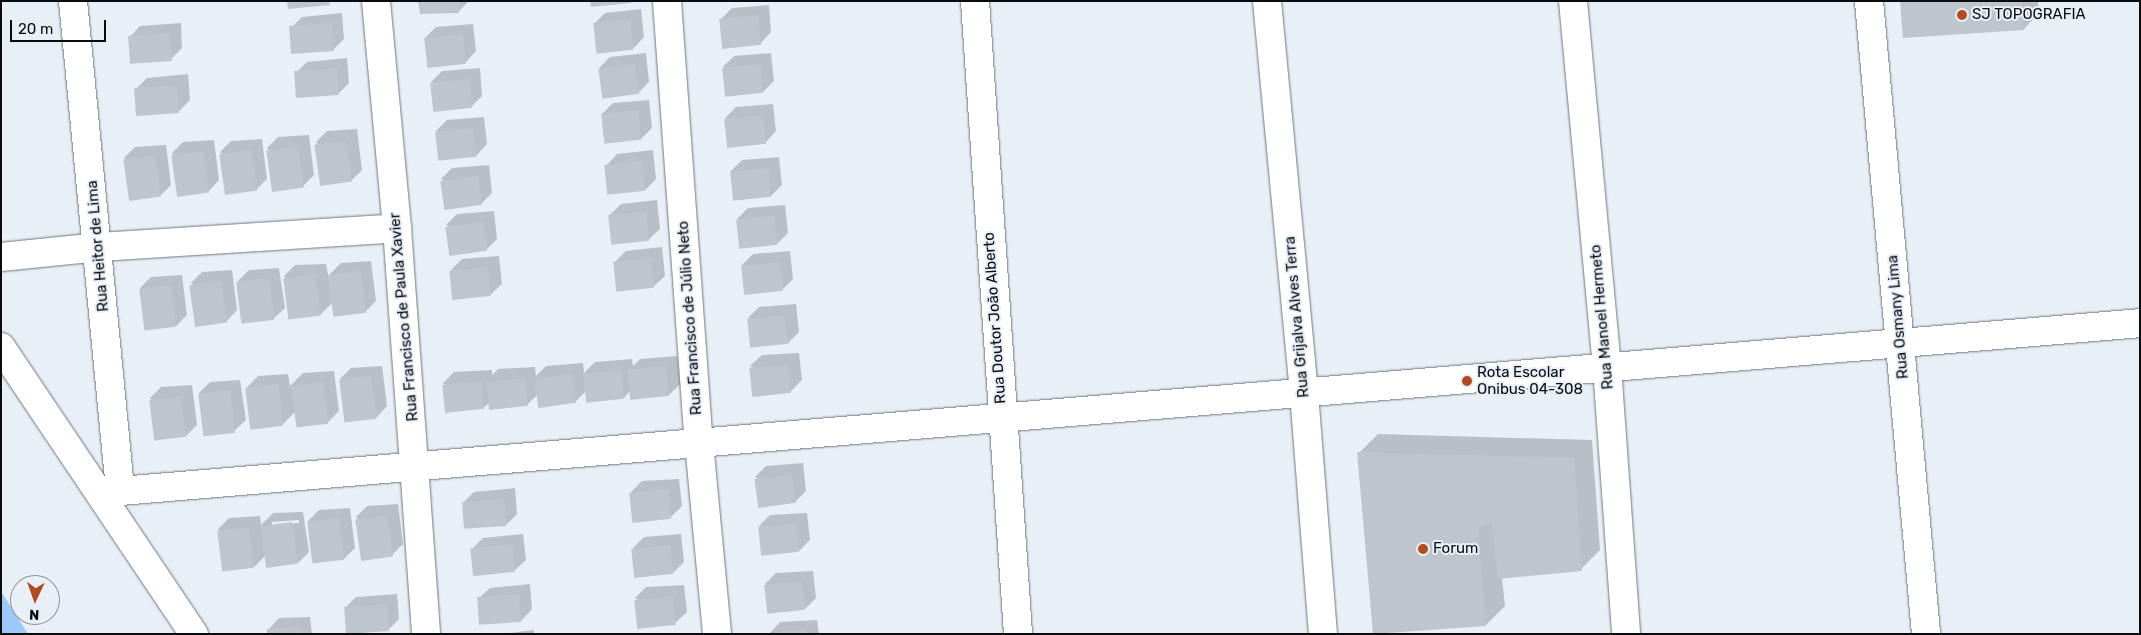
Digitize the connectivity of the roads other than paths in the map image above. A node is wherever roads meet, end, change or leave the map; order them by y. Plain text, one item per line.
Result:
1 (73, 1) edge
2 (376, 1) edge
3 (667, 1) edge
4 (974, 1) edge
5 (1267, 1) edge
6 (1573, 1) edge
7 (1869, 1) edge
8 (397, 228) junction
9 (99, 247) junction
10 (1, 257) edge
11 (2140, 323) edge
12 (1900, 344) junction
13 (1, 347) edge
14 (1607, 367) junction
15 (1304, 393) junction
16 (1002, 418) junction
17 (699, 443) junction
18 (416, 466) junction
19 (113, 496) junction
20 (194, 634) edge
21 (426, 634) edge
22 (717, 634) edge
23 (1018, 634) edge
24 (1322, 634) edge
25 (1626, 634) edge
26 (1926, 634) edge

1 - 9 street, Rua Heitor de Lima
2 - 8 street, Rua Francisco de Paula Xavier
3 - 17 street, Rua Francisco de Júlio Neto
4 - 16 street, Rua Doutor João Alberto
5 - 15 street, Rua Grijalva Alves Terra
6 - 14 street, Rua Manoel Hermeto
7 - 12 street, Rua Osmany Lima
8 - 9 street
8 - 18 street, Rua Francisco de Paula Xavier
9 - 10 street
9 - 19 street, Rua Heitor de Lima
11 - 12 street
12 - 14 street
12 - 26 street, Rua Osmany Lima
13 - 19 street
14 - 15 street
14 - 25 street, Rua Manoel Hermeto
15 - 16 street
15 - 24 street, Rua Grijalva Alves Terra
16 - 17 street
16 - 23 street, Rua Doutor João Alberto
17 - 18 street
17 - 22 street, Rua Francisco de Júlio Neto
18 - 19 street
18 - 21 street, Rua Francisco de Paula Xavier
19 - 20 street

